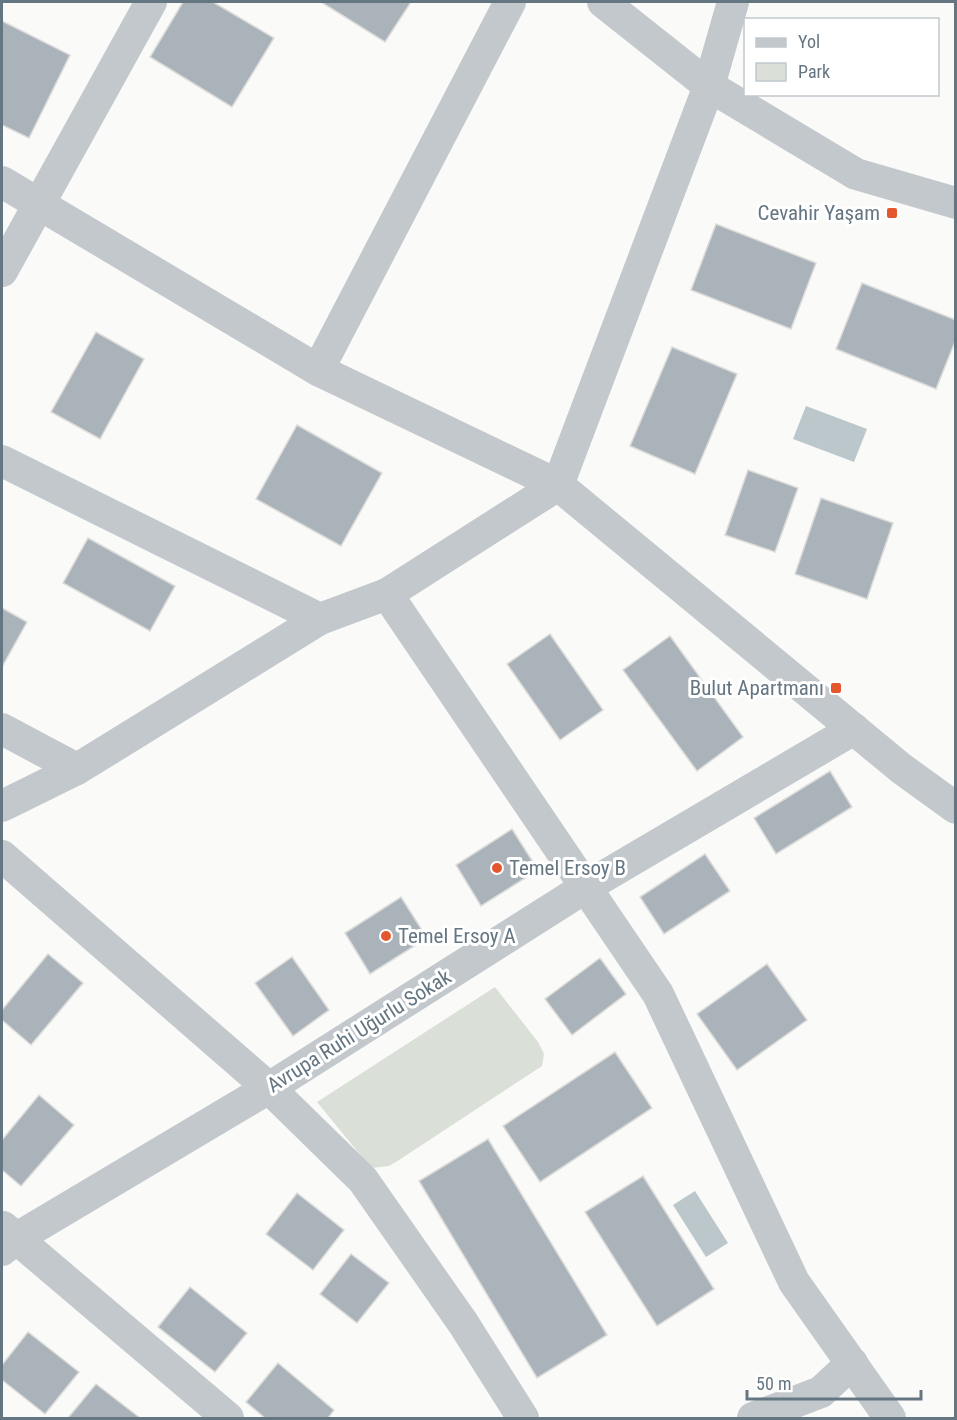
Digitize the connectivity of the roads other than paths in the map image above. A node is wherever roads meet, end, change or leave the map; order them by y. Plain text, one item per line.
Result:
1 (151, 2) edge
2 (510, 2) edge
3 (603, 2) edge
4 (732, 2) edge
5 (709, 86) junction
6 (2, 182) edge
7 (956, 203) edge
8 (38, 204) junction
9 (2, 271) edge
10 (318, 370) junction
11 (2, 461) edge
12 (558, 485) junction
13 (387, 594) junction
14 (320, 619) junction
15 (2, 729) edge
16 (854, 729) junction
17 (77, 769) junction
18 (955, 802) edge
19 (2, 806) edge
20 (2, 856) edge
21 (586, 887) junction
22 (269, 1088) junction
23 (7, 1238) edge
24 (852, 1363) junction
25 (228, 1419) edge
26 (523, 1419) edge
27 (753, 1419) edge
28 (890, 1419) edge

1 - 8 street
2 - 10 street
3 - 5 street
4 - 5 street
5 - 7 street
5 - 12 street
6 - 8 street
8 - 9 street
8 - 10 street
10 - 12 street
11 - 14 street
12 - 13 street
12 - 16 street
13 - 14 street
13 - 21 street
14 - 17 street
15 - 17 street
16 - 18 street
16 - 21 street, Avrupa Ruhi Uğurlu Sokak
17 - 19 street
20 - 22 street
21 - 22 street, Avrupa Ruhi Uğurlu Sokak
21 - 24 street
22 - 23 street, Avrupa Ruhi Uğurlu Sokak
22 - 26 street
23 - 25 street
24 - 27 street
24 - 28 street

